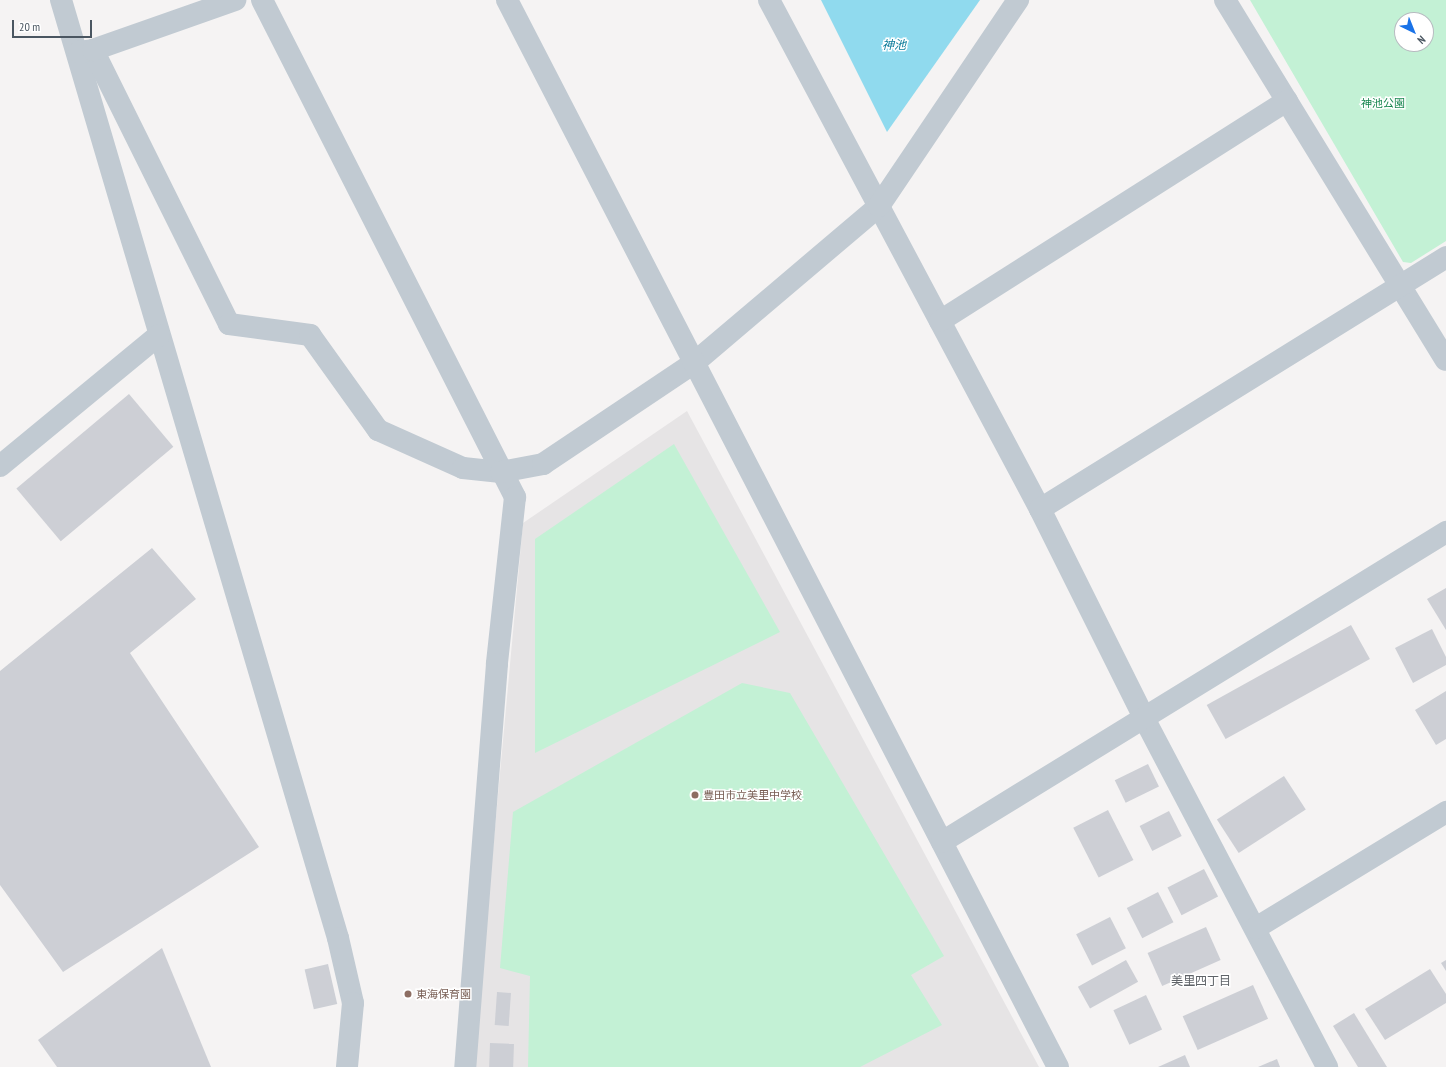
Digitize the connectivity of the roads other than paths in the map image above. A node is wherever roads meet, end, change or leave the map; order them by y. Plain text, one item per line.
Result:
1 (61, 0) edge
2 (235, 0) edge
3 (262, 0) edge
4 (507, 0) edge
5 (769, 0) edge
6 (1018, 0) edge
7 (1225, 0) edge
8 (86, 51) junction
9 (1287, 101) junction
10 (879, 206) junction
11 (1446, 256) edge
12 (1400, 284) junction
13 (940, 320) junction
14 (159, 335) junction
15 (1446, 360) edge
16 (694, 363) junction
17 (0, 466) edge
18 (501, 472) junction
19 (1040, 509) junction
20 (1446, 532) edge
21 (1145, 720) junction
22 (1446, 812) edge
23 (942, 842) junction
24 (1256, 928) junction
25 (347, 1067) edge
26 (466, 1067) edge
27 (1058, 1067) edge
28 (1327, 1067) edge

1 - 8 street
2 - 8 street
3 - 18 street
4 - 16 street
5 - 10 street
6 - 10 street
7 - 9 street
8 - 14 street
8 - 18 street
9 - 12 street
9 - 13 street
10 - 13 street
10 - 16 street
11 - 12 street
12 - 15 street
12 - 19 street
13 - 19 street
14 - 17 street
14 - 25 street
16 - 18 street
16 - 23 street
18 - 26 street
19 - 21 street
20 - 21 street
21 - 23 street
21 - 24 street
22 - 24 street
23 - 27 street
24 - 28 street

